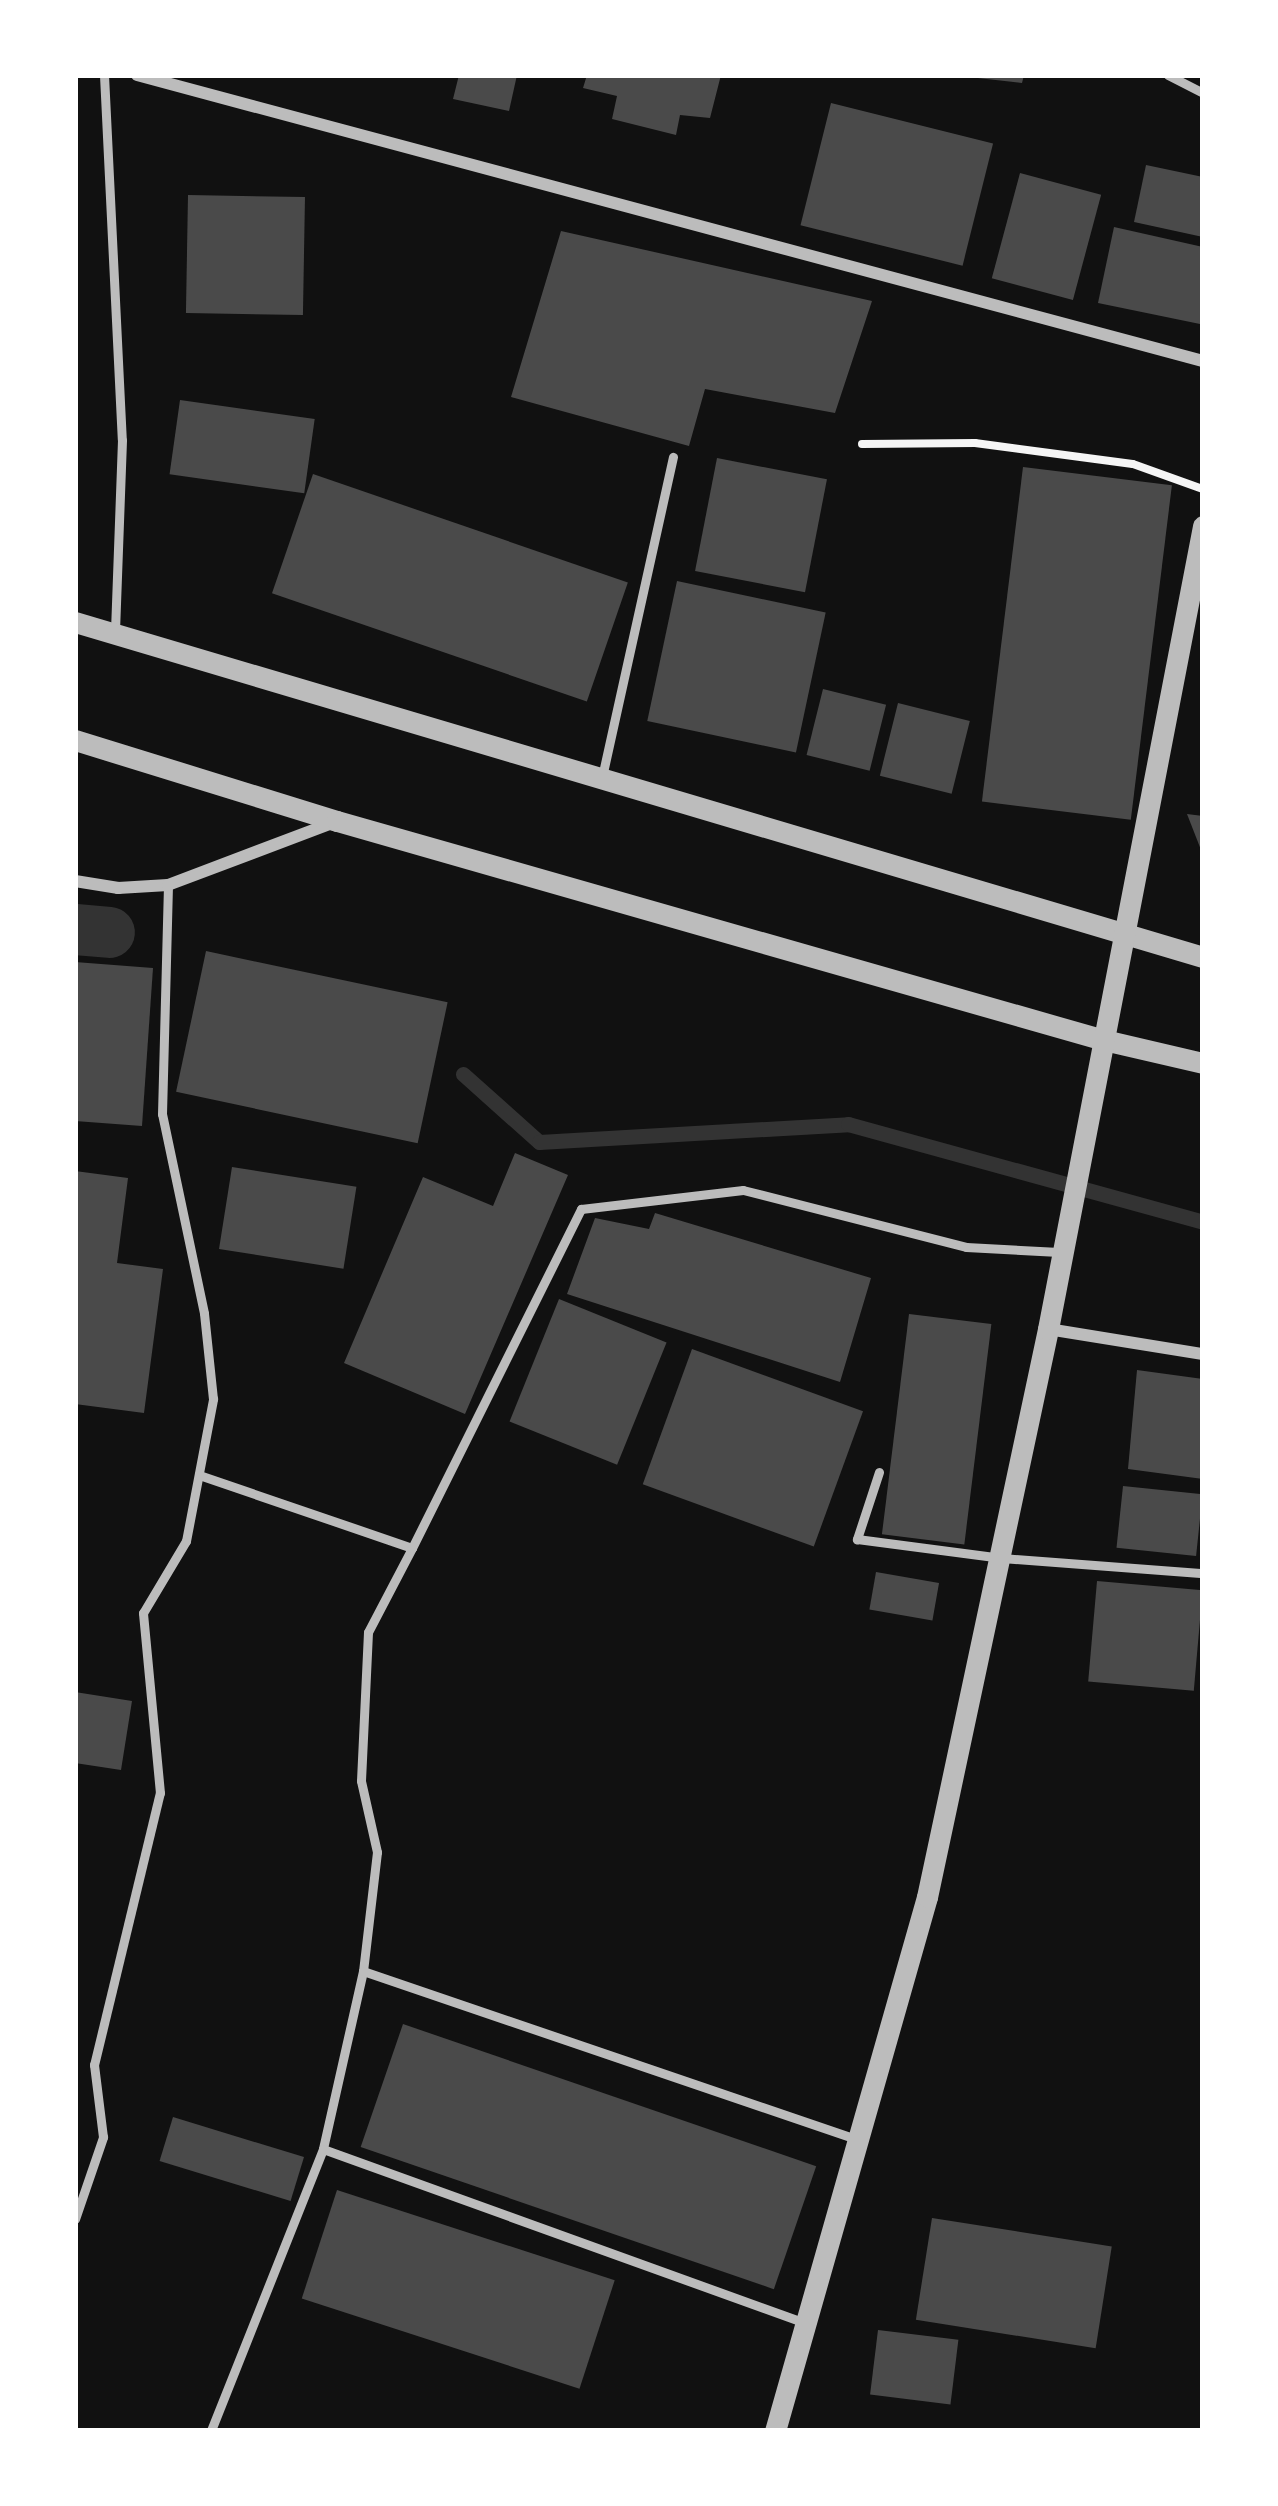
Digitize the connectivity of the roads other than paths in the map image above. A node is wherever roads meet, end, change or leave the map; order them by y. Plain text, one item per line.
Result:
1 (104, 75) edge
2 (137, 75) edge
3 (1168, 75) edge
4 (1203, 93) edge
5 (1203, 362) edge
6 (673, 457) dead end
7 (1203, 526) edge
8 (75, 622) edge
9 (115, 634) junction
10 (75, 740) edge
11 (602, 777) junction
12 (337, 821) junction
13 (75, 881) edge
14 (168, 885) junction
15 (1127, 938) junction
16 (1203, 957) edge
17 (1104, 1040) junction
18 (1203, 1063) edge
19 (1059, 1252) junction
20 (1048, 1329) junction
21 (1203, 1354) edge
22 (879, 1472) dead end
23 (202, 1476) junction
24 (412, 1548) junction
25 (1002, 1558) junction
26 (1203, 1573) edge
27 (363, 1971) junction
28 (859, 2140) junction
29 (323, 2149) junction
30 (75, 2219) edge
31 (805, 2323) junction
32 (211, 2431) edge
33 (775, 2431) edge

1 - 9 lane
2 - 5 street
3 - 4 lane
6 - 11 lane
7 - 15 street
8 - 9 street
9 - 11 street
10 - 12 street
11 - 15 street
12 - 14 street
12 - 17 street
13 - 14 street
14 - 23 lane
15 - 16 street
15 - 17 street
17 - 18 street
17 - 19 street
19 - 20 street
19 - 24 lane
20 - 21 street
20 - 25 street
22 - 25 lane
23 - 24 lane
23 - 30 lane
24 - 27 lane
25 - 26 lane
25 - 28 street
27 - 28 lane
27 - 29 lane
28 - 31 street
29 - 31 lane
29 - 32 lane
31 - 33 street

